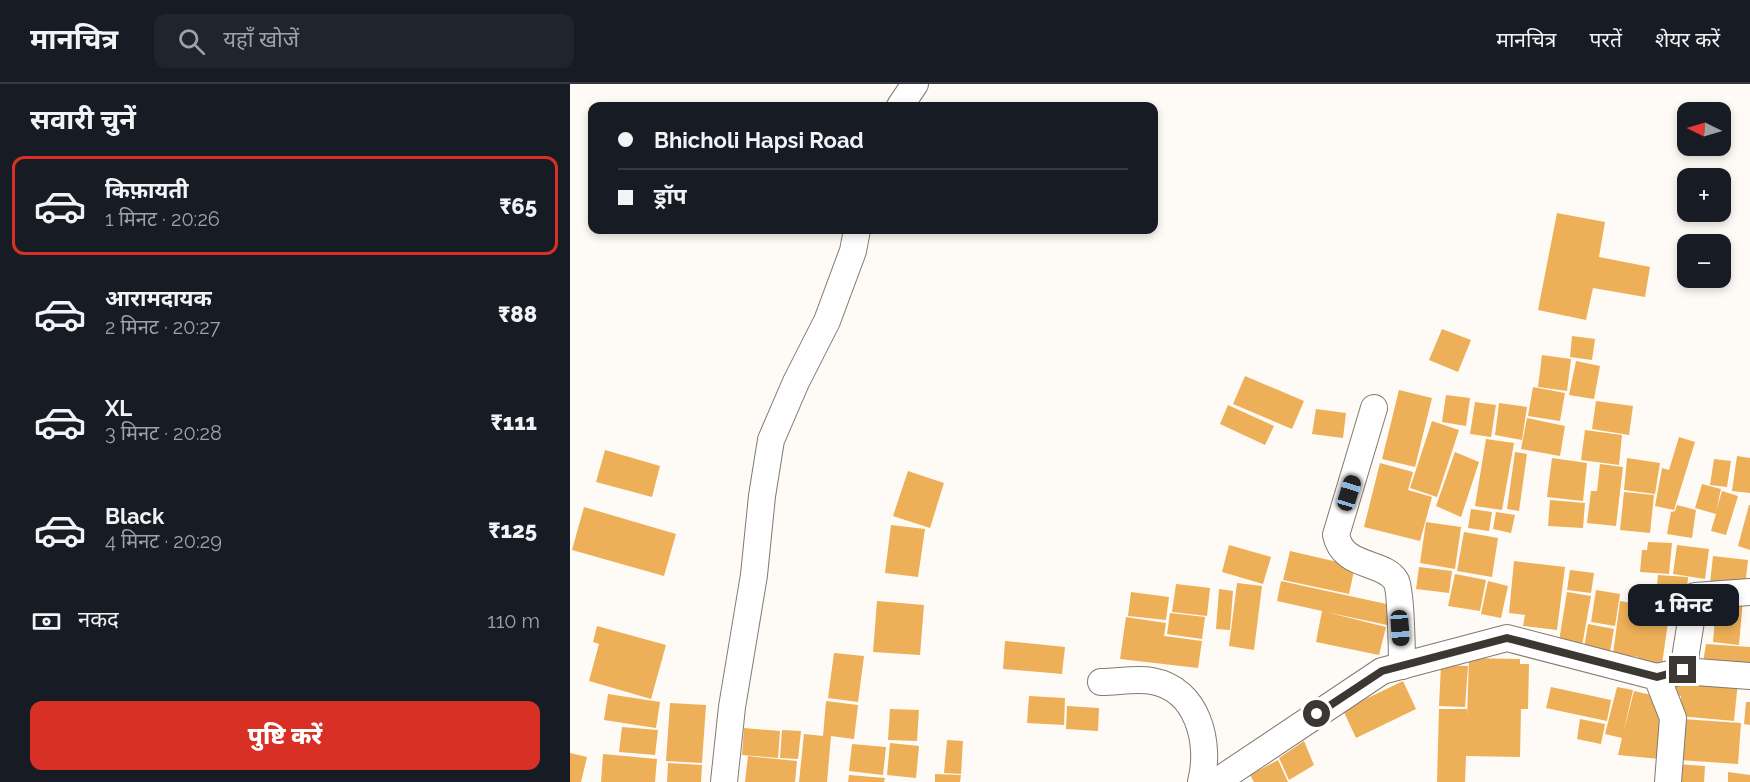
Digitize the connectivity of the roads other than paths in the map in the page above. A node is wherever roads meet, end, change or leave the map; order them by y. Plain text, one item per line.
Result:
1 (915, 84) edge
2 (903, 102) edge
3 (856, 234) edge
4 (1374, 408) dead end
5 (1750, 592) edge
6 (1402, 666) junction
7 (1683, 670) junction
8 (1750, 676) edge
9 (1657, 677) junction
10 (1101, 682) dead end
11 (724, 782) edge
12 (1201, 782) edge
13 (1216, 782) edge
14 (1668, 782) edge

1 - 2 street
3 - 11 street
4 - 6 street
5 - 7 street
6 - 9 street
6 - 13 street
7 - 8 street
7 - 9 street
9 - 14 street
10 - 12 street

